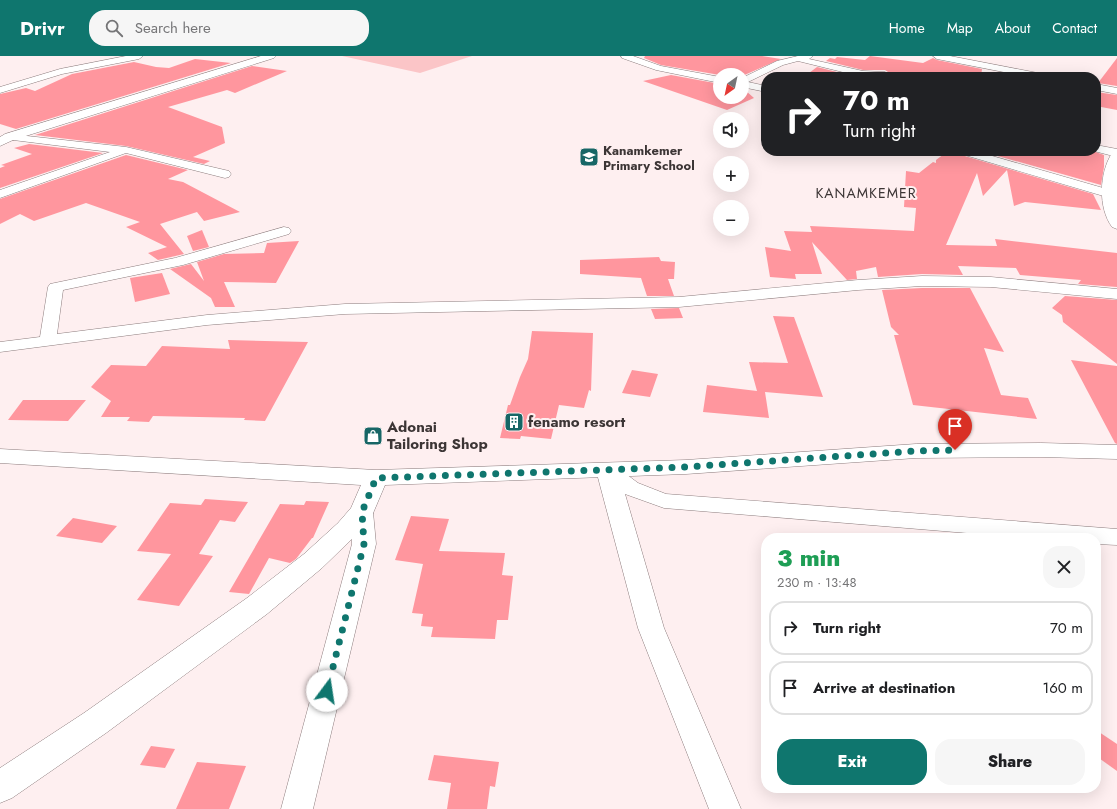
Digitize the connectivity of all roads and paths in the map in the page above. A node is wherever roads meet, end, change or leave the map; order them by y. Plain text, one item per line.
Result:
1 (108, 56) edge
2 (139, 56) edge
3 (271, 56) edge
4 (625, 56) edge
5 (810, 56) edge
6 (937, 56) edge
7 (126, 59) junction
8 (800, 59) junction
9 (763, 72) edge
10 (855, 72) edge
11 (1018, 72) edge
12 (761, 73) edge
13 (713, 79) edge
14 (749, 79) edge
15 (749, 85) edge
16 (761, 88) edge
17 (1101, 88) edge
18 (0, 90) edge
19 (1117, 90) edge
20 (5, 139) edge
21 (1101, 149) edge
22 (126, 150) junction
23 (1117, 153) edge
24 (979, 156) edge
25 (1115, 164) edge
26 (225, 174) dead end
27 (0, 194) edge
28 (1113, 196) edge
29 (1117, 224) edge
30 (284, 231) dead end
31 (1117, 294) edge
32 (48, 340) junction
33 (0, 347) edge
34 (1117, 452) edge
35 (0, 456) edge
36 (607, 470) junction
37 (376, 478) junction
38 (362, 512) junction
39 (1067, 533) edge
40 (1101, 536) edge
41 (1117, 537) edge
42 (0, 787) edge
43 (297, 809) edge
44 (725, 809) edge

1 - 7 street
2 - 7 street
3 - 20 street
4 - 13 street
5 - 8 street
6 - 11 street
7 - 18 street
8 - 9 street
8 - 10 street
12 - 14 street
15 - 16 street
17 - 19 street
20 - 22 street
21 - 23 street
22 - 26 street
22 - 27 street
24 - 28 street
25 - 28 street
28 - 29 street
30 - 32 street
31 - 32 street
32 - 33 street
34 - 36 street
35 - 37 street
36 - 37 street
36 - 39 street
36 - 44 street
37 - 38 street
38 - 42 street
38 - 43 street
40 - 41 street

